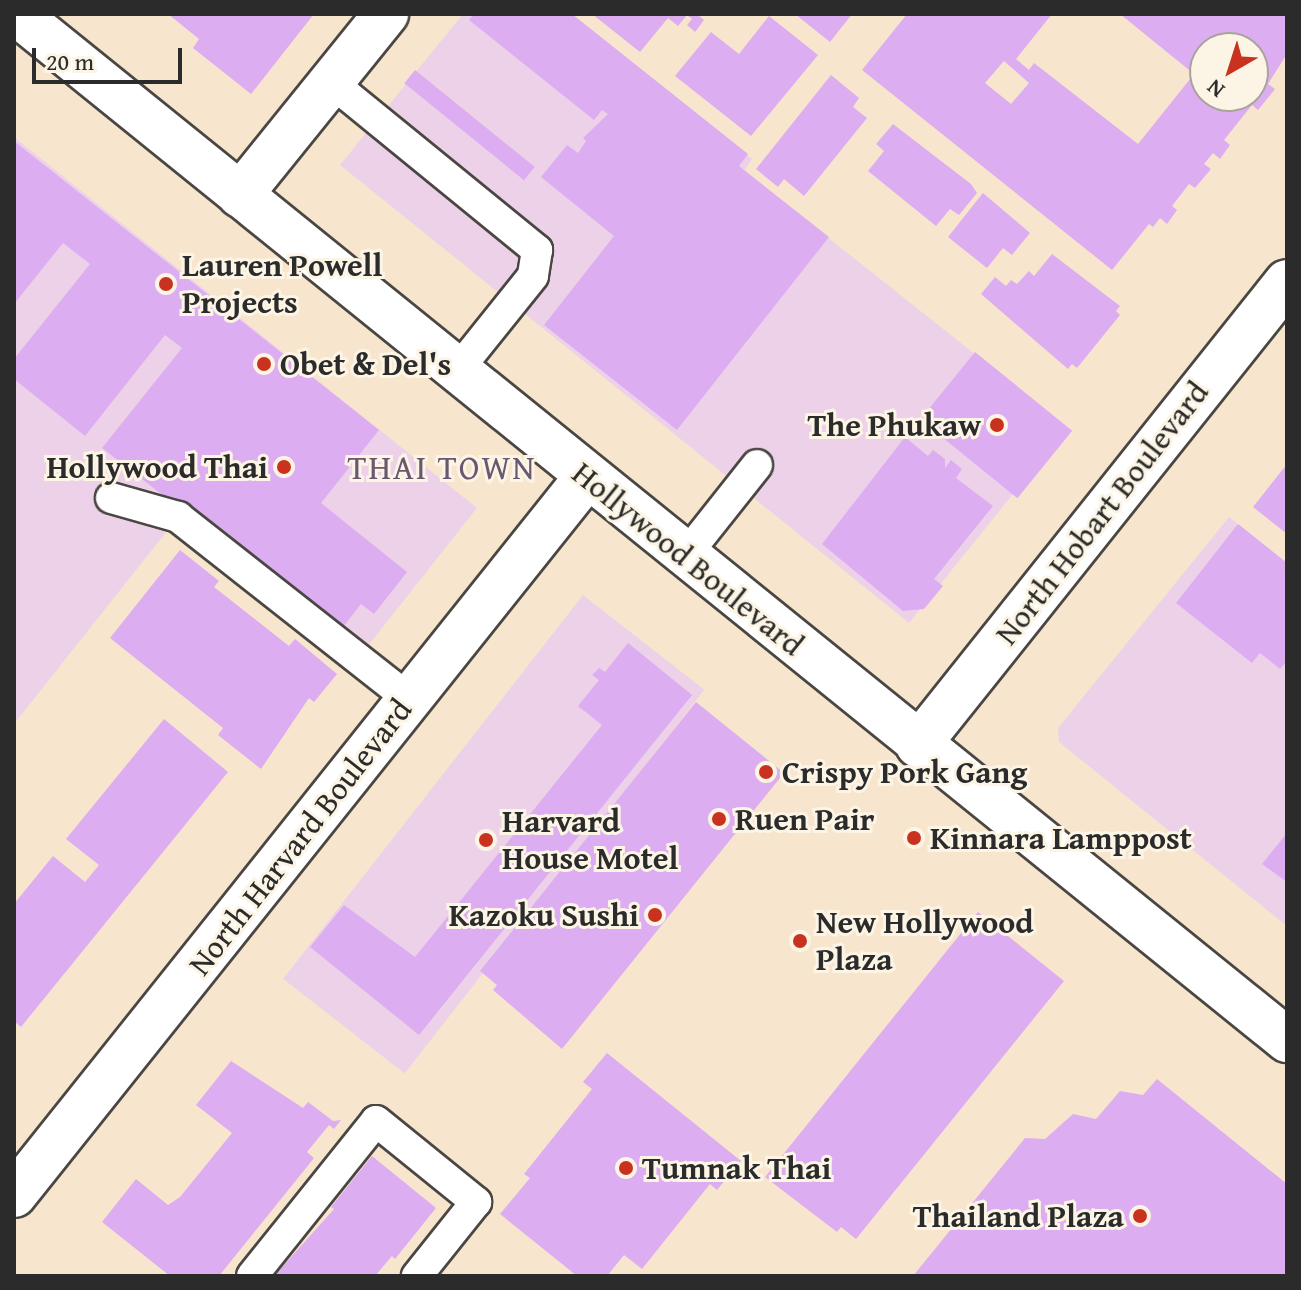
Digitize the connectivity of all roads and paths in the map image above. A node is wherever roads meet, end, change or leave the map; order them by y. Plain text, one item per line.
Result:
1 (17, 14) edge
2 (386, 14) edge
3 (331, 82) junction
4 (240, 195) junction
5 (1287, 282) edge
6 (457, 371) junction
7 (757, 465) dead end
8 (586, 478) junction
9 (111, 498) dead end
10 (685, 556) junction
11 (409, 699) junction
12 (918, 745) junction
13 (1287, 1040) edge
14 (14, 1195) edge
15 (252, 1276) edge
16 (417, 1276) edge

1 - 4 street, Hollywood Boulevard
2 - 3 street
3 - 4 street
3 - 6 lane
4 - 6 street, Hollywood Boulevard
5 - 12 street, North Hobart Boulevard
6 - 8 street, Hollywood Boulevard
7 - 10 lane
8 - 10 street, Hollywood Boulevard
8 - 11 street, North Harvard Boulevard
9 - 11 lane
10 - 12 street, Hollywood Boulevard
11 - 14 street, North Harvard Boulevard
12 - 13 street, Hollywood Boulevard
15 - 16 lane

